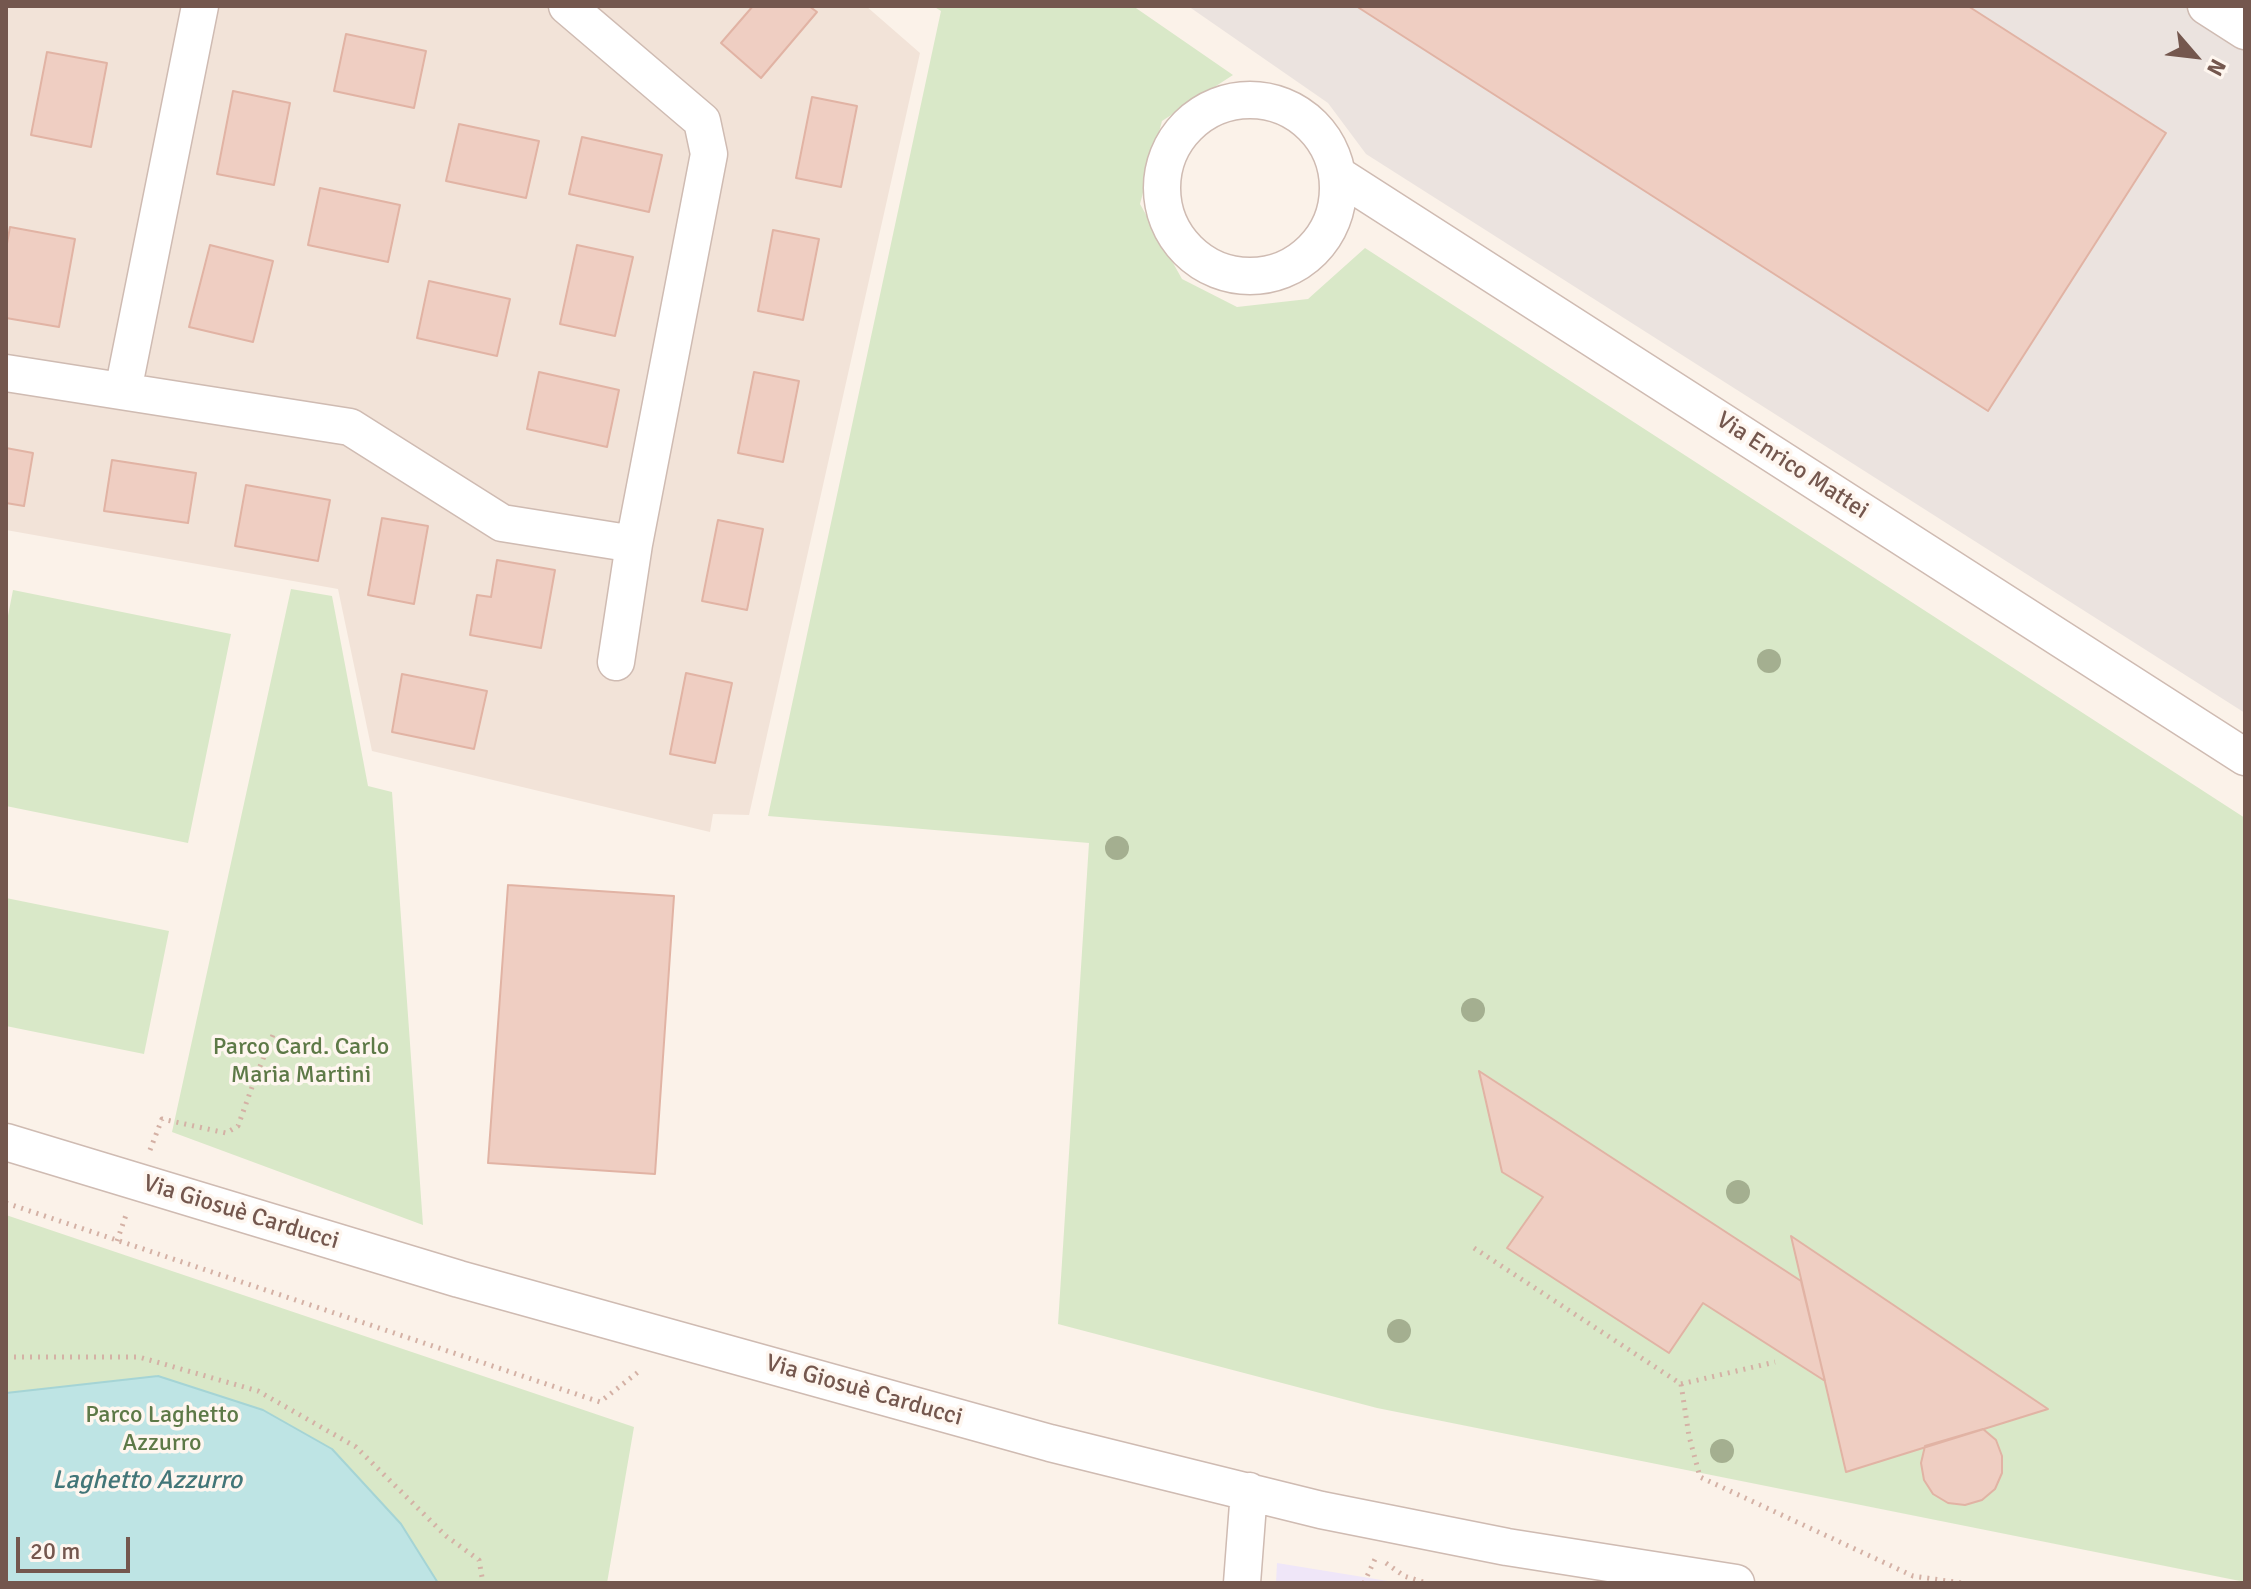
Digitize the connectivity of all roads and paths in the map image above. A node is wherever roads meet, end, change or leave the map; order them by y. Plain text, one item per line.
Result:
1 (200, 6) edge
2 (567, 6) edge
3 (2206, 6) edge
4 (2245, 31) edge
5 (1338, 175) junction
6 (6, 373) edge
7 (123, 391) junction
8 (634, 544) junction
9 (616, 662) dead end
10 (2242, 749) edge
11 (275, 1030) dead end
12 (162, 1119) dead end
13 (6, 1142) edge
14 (6, 1203) edge
15 (1474, 1248) dead end
16 (6, 1357) edge
17 (1775, 1362) dead end
18 (642, 1369) dead end
19 (1681, 1384) junction
20 (1249, 1491) junction
21 (1362, 1553) dead end
22 (1376, 1556) junction
23 (1938, 1581) edge
24 (483, 1583) edge
25 (1242, 1583) edge
26 (1364, 1583) edge
27 (1426, 1583) edge
28 (1736, 1583) edge
29 (1961, 1583) edge

1 - 7 street
2 - 8 street
3 - 4 street
5 - 5 street
5 - 10 street, Via Enrico Mattei
6 - 7 street
7 - 8 street
8 - 9 street
11 - 12 path
13 - 20 street, Via Giosuè Carducci
14 - 18 path
15 - 19 path
16 - 24 path
17 - 19 path
19 - 23 path
20 - 25 street
20 - 28 street, Via Giosuè Carducci
21 - 22 path
22 - 26 path
22 - 27 path
23 - 29 path

